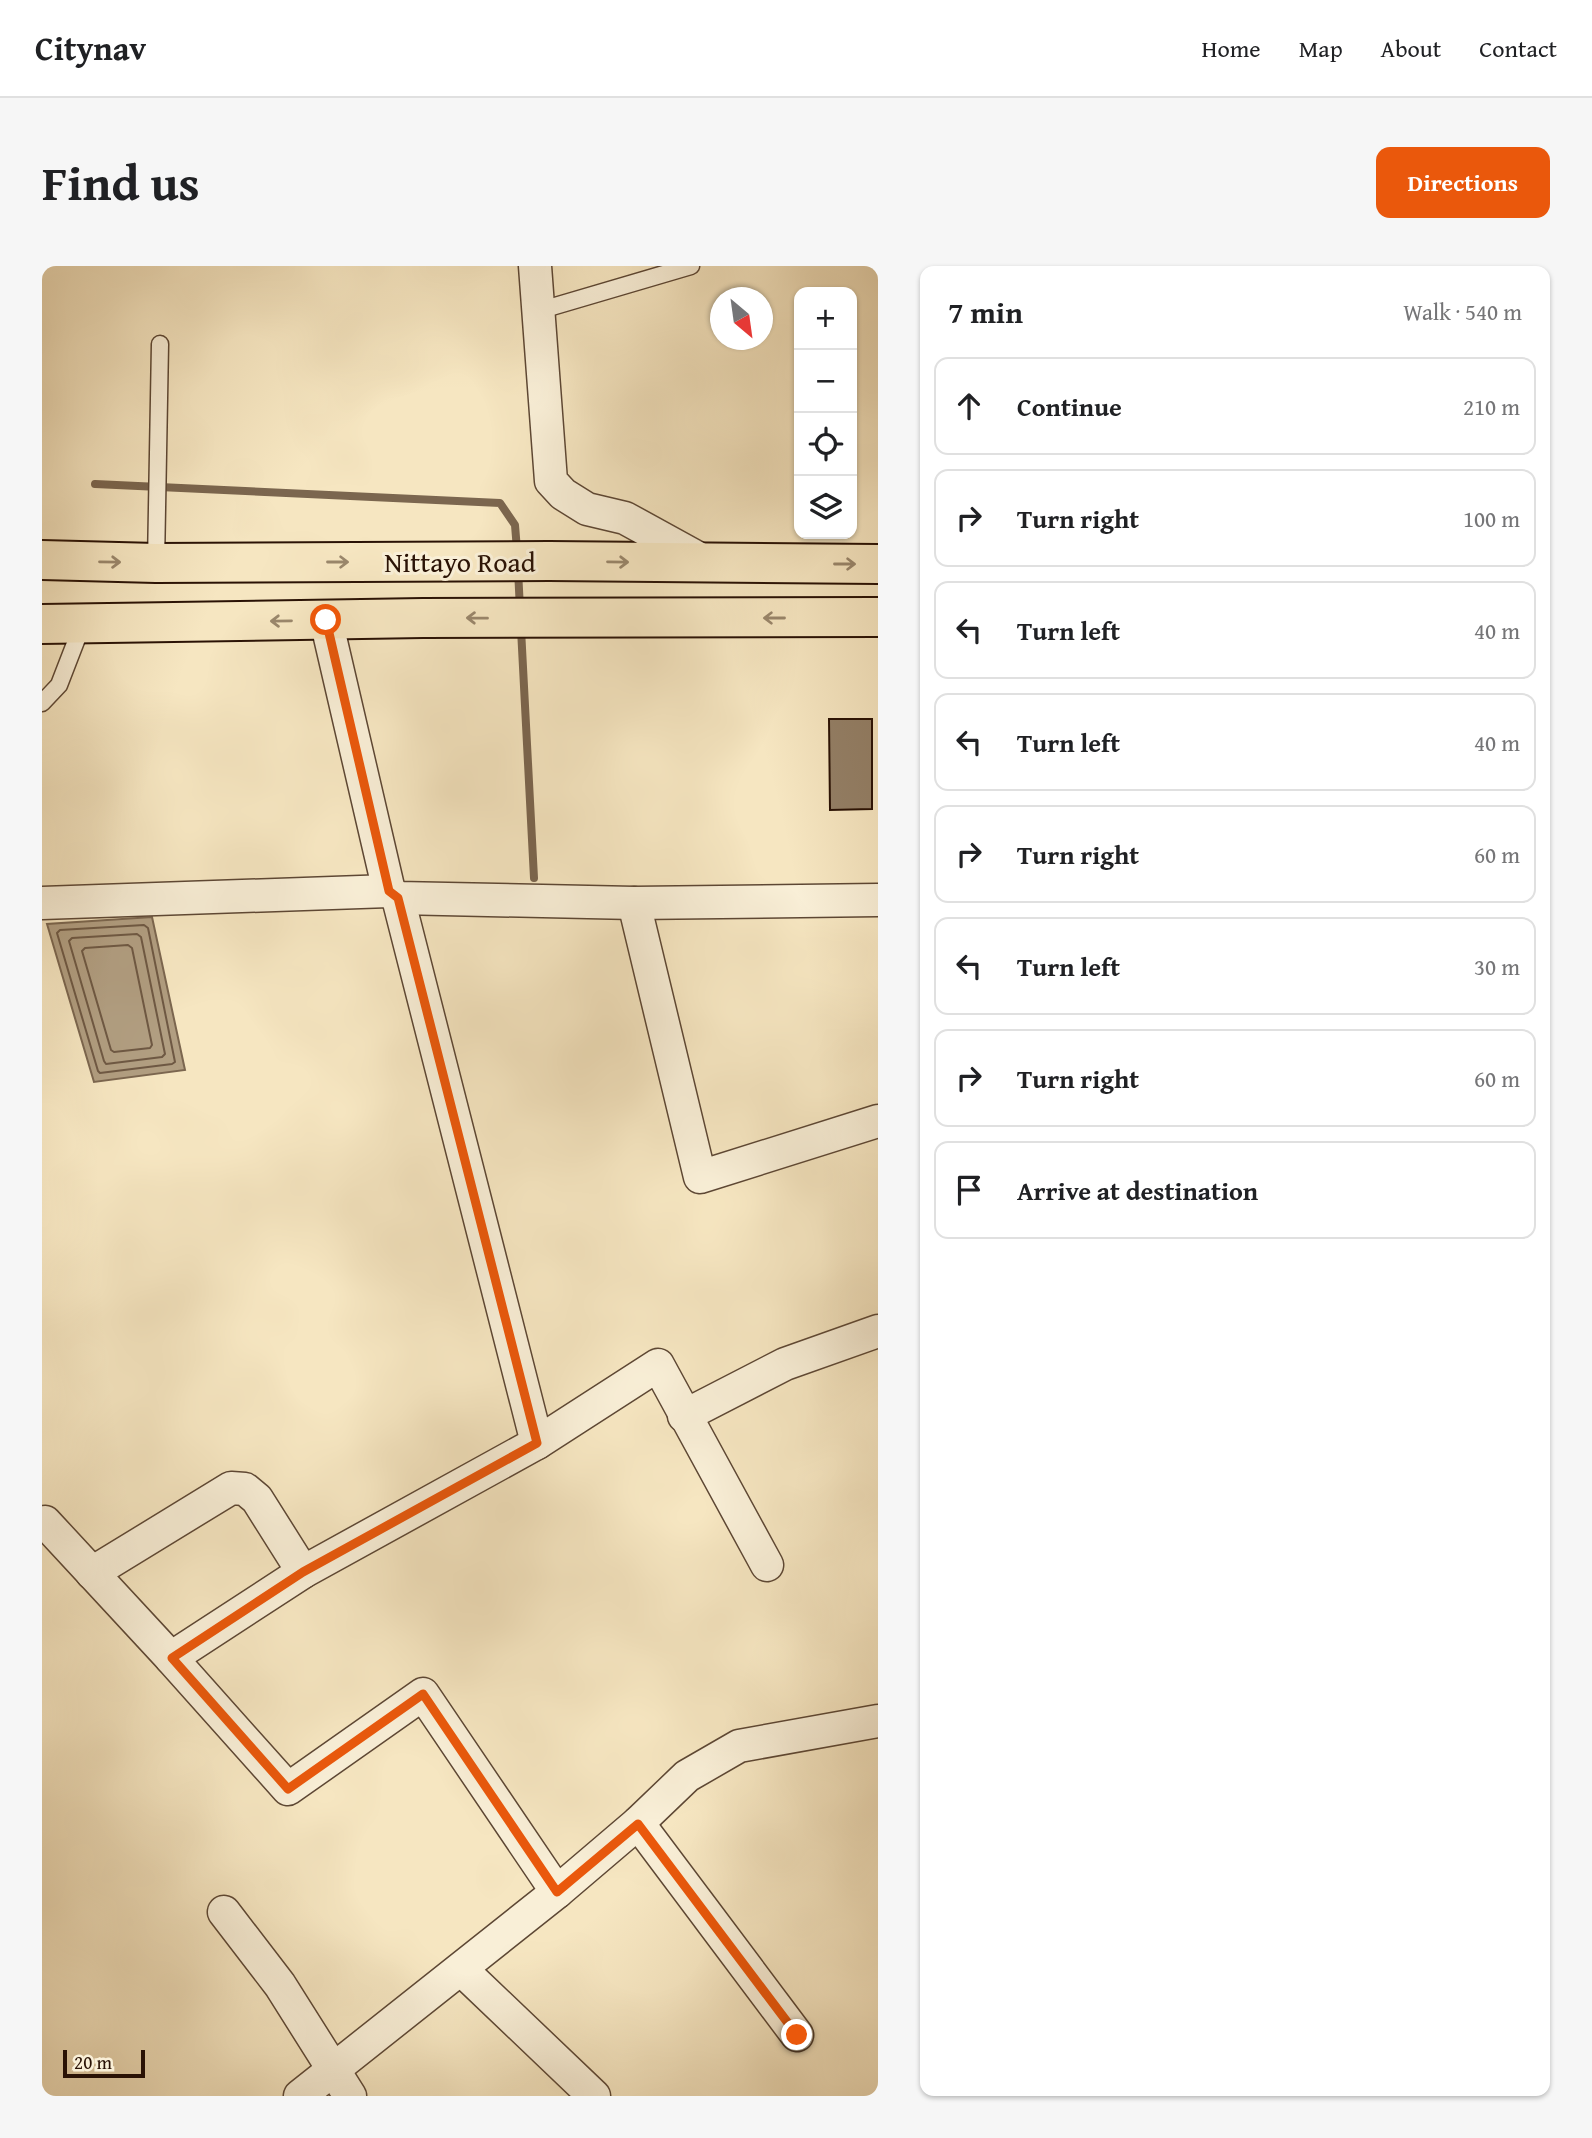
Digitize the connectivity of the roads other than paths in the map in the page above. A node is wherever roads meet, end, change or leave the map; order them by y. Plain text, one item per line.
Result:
1 (535, 266) edge
2 (691, 266) edge
3 (538, 311) junction
4 (160, 344) dead end
5 (42, 560) edge
6 (156, 563) junction
7 (709, 564) junction
8 (878, 564) edge
9 (878, 617) edge
10 (326, 620) junction
11 (83, 623) junction
12 (42, 624) edge
13 (42, 703) edge
14 (393, 894) junction
15 (878, 900) edge
16 (634, 902) junction
17 (42, 904) edge
18 (878, 1121) edge
19 (878, 1331) edge
20 (684, 1416) junction
21 (537, 1443) junction
22 (45, 1522) dead end
23 (766, 1565) dead end
24 (303, 1572) junction
25 (92, 1573) junction
26 (172, 1658) junction
27 (878, 1721) edge
28 (638, 1824) junction
29 (557, 1892) junction
30 (224, 1912) dead end
31 (462, 1970) junction
32 (797, 2035) dead end
33 (342, 2083) edge
34 (300, 2096) edge
35 (593, 2096) edge

1 - 3 street
2 - 3 lane
3 - 7 street
4 - 6 lane
5 -> 6 highway, Nittayo Road
6 -> 7 highway, Nittayo Road
7 -> 8 highway, Nittayo Road
9 -> 10 highway, Nittayo Road
10 -> 11 highway, Nittayo Road
10 - 14 street
11 - 12 highway, Nittayo Road
11 - 13 lane
14 - 16 street
14 - 17 street
14 - 21 street
15 - 16 street
16 - 18 street
19 - 20 street
20 - 21 street
20 - 23 street
21 - 24 street
22 - 25 street
24 - 25 street
24 - 26 street
25 - 26 street
26 - 29 street
27 - 28 street
28 - 29 street
28 - 32 street
29 - 31 street
30 - 33 street
31 - 33 street
31 - 35 street
33 - 34 street

